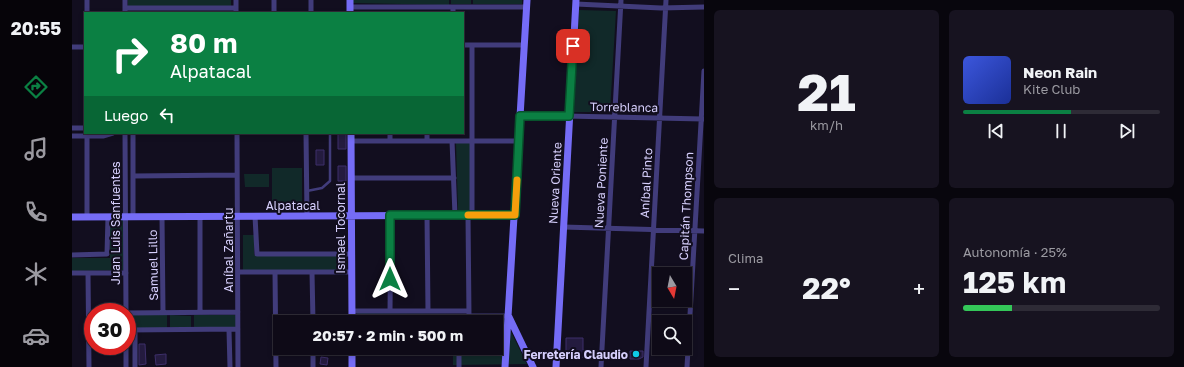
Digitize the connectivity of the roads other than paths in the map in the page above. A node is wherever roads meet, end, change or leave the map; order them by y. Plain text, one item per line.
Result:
1 (87, 0) edge
2 (124, 0) edge
3 (236, 0) edge
4 (274, 0) edge
5 (311, 0) edge
6 (620, 0) edge
7 (666, 0) edge
8 (576, 2) edge
9 (526, 3) edge
10 (620, 6) junction
11 (350, 7) edge
12 (453, 7) junction
13 (666, 7) junction
14 (704, 7) edge
15 (228, 10) edge
16 (236, 10) edge
17 (125, 11) edge
18 (132, 11) edge
19 (87, 12) edge
20 (274, 12) edge
21 (311, 12) edge
22 (453, 12) edge
23 (464, 45) edge
24 (472, 45) junction
25 (524, 45) junction
26 (72, 47) edge
27 (84, 47) edge
28 (704, 71) edge
29 (520, 116) junction
30 (569, 116) junction
31 (614, 117) junction
32 (660, 118) junction
33 (703, 119) edge
34 (72, 128) edge
35 (84, 128) edge
36 (111, 134) edge
37 (125, 134) edge
38 (133, 134) edge
39 (237, 134) edge
40 (306, 134) edge
41 (330, 134) edge
42 (390, 134) edge
43 (427, 134) edge
44 (87, 135) edge
45 (72, 136) edge
46 (351, 137) edge
47 (390, 140) junction
48 (427, 140) junction
49 (472, 140) junction
50 (519, 140) junction
51 (452, 141) junction
52 (237, 175) junction
53 (133, 176) junction
54 (351, 178) junction
55 (454, 178) junction
56 (307, 191) junction
57 (390, 215) junction
58 (427, 215) junction
59 (455, 215) junction
60 (470, 215) junction
61 (515, 215) junction
62 (162, 216) junction
63 (200, 216) junction
64 (237, 216) junction
65 (255, 216) junction
66 (307, 216) junction
67 (351, 216) junction
68 (72, 217) edge
69 (87, 217) junction
70 (108, 217) junction
71 (125, 217) junction
72 (133, 217) junction
73 (563, 227) junction
74 (608, 228) junction
75 (654, 229) junction
76 (695, 230) junction
77 (704, 231) edge
78 (352, 254) junction
79 (72, 255) edge
80 (238, 272) junction
81 (275, 272) junction
82 (312, 272) junction
83 (352, 272) junction
84 (72, 273) edge
85 (88, 273) junction
86 (126, 273) junction
87 (126, 303) edge
88 (352, 311) junction
89 (390, 311) junction
90 (428, 311) junction
91 (136, 312) edge
92 (163, 312) junction
93 (200, 312) junction
94 (238, 312) junction
95 (469, 314) junction
96 (313, 315) edge
97 (352, 315) edge
98 (509, 316) junction
99 (136, 330) edge
100 (229, 330) junction
101 (238, 330) junction
102 (126, 355) edge
103 (135, 355) edge
104 (313, 355) edge
105 (352, 355) edge
106 (459, 355) edge
107 (89, 367) edge
108 (126, 367) edge
109 (135, 367) edge
110 (230, 367) edge
111 (238, 367) edge
112 (276, 367) edge
113 (313, 367) edge
114 (352, 367) edge
115 (459, 367) edge
116 (505, 367) edge
117 (533, 367) edge
118 (556, 367) edge
119 (601, 367) edge
120 (646, 367) edge
121 (687, 367) edge

1 - 19 street
2 - 17 street
3 - 16 street
4 - 20 street
5 - 21 street
6 - 10 street, Nueva Poniente
7 - 13 street, Aníbal Pinto
8 - 10 street
8 - 30 main road, Nueva Oriente
9 - 12 street
9 - 25 main road
10 - 13 street
10 - 31 street, Nueva Poniente
11 - 12 street
12 - 22 street
13 - 14 street
13 - 32 street, Aníbal Pinto
15 - 16 street
15 - 18 street
17 - 18 street
23 - 24 street
24 - 25 street
24 - 49 street
25 - 29 main road
26 - 27 street
28 - 33 street, Capitán Thompson
29 - 30 street, Torreblanca
29 - 50 main road
30 - 31 street, Torreblanca
30 - 73 main road, Nueva Oriente
31 - 32 street, Torreblanca
31 - 74 street, Nueva Poniente
32 - 33 street, Torreblanca
32 - 75 street, Aníbal Pinto
33 - 76 street, Capitán Thompson
34 - 35 street
36 - 44 street
37 - 71 street, Juan Luis Sanfuentes
38 - 53 street, Juan Luis Sanfuentes
39 - 52 street, Aníbal Zañartu
40 - 56 street
41 - 56 lane
42 - 47 street
43 - 48 street
44 - 45 street
44 - 69 street
46 - 47 street
46 - 54 main road, Ismael Tocornal
47 - 48 street
48 - 51 street
49 - 50 street
49 - 51 street
49 - 60 street
50 - 61 main road
51 - 55 street
52 - 53 street
52 - 64 street, Aníbal Zañartu
53 - 72 street, Juan Luis Sanfuentes
54 - 55 street
54 - 67 main road, Ismael Tocornal
55 - 59 street
56 - 66 street
57 - 58 main road, Alpatacal
57 - 67 main road, Alpatacal
57 - 89 street
58 - 59 main road, Alpatacal
58 - 90 street
59 - 60 main road, Alpatacal
60 - 61 main road, Alpatacal
60 - 95 street
61 - 98 main road
62 - 63 main road, Alpatacal
62 - 72 main road, Alpatacal
62 - 92 street, Samuel Lillo
63 - 64 main road, Alpatacal
63 - 93 street
64 - 65 main road, Alpatacal
64 - 80 street, Aníbal Zañartu
65 - 66 main road, Alpatacal
65 - 78 street
66 - 67 main road, Alpatacal
67 - 78 main road, Ismael Tocornal
68 - 69 main road, Alpatacal
69 - 70 main road, Alpatacal
70 - 71 main road, Alpatacal
70 - 79 street, Juan Luis Sanfuentes
71 - 72 main road, Alpatacal
71 - 86 street, Juan Luis Sanfuentes
73 - 74 street
73 - 118 main road, Nueva Oriente
74 - 75 street
74 - 119 street, Nueva Poniente
75 - 76 street
75 - 120 street, Aníbal Pinto
76 - 77 street
76 - 121 street, Capitán Thompson
78 - 83 main road, Ismael Tocornal
80 - 81 street
80 - 94 street, Aníbal Zañartu
81 - 82 street
81 - 112 street
82 - 83 street
82 - 96 street
83 - 88 main road, Ismael Tocornal
84 - 85 street
85 - 86 street
85 - 107 street
86 - 87 street, Juan Luis Sanfuentes
88 - 89 street
88 - 97 main road, Ismael Tocornal
89 - 90 street
90 - 95 street
91 - 92 street
92 - 93 street
93 - 94 street
94 - 101 street, Aníbal Zañartu
95 - 98 street
98 - 116 main road
98 - 117 main road
99 - 100 street
100 - 101 street
100 - 110 street
101 - 111 street, Aníbal Zañartu
102 - 108 street
103 - 109 street
104 - 113 street
105 - 114 main road
106 - 115 street

